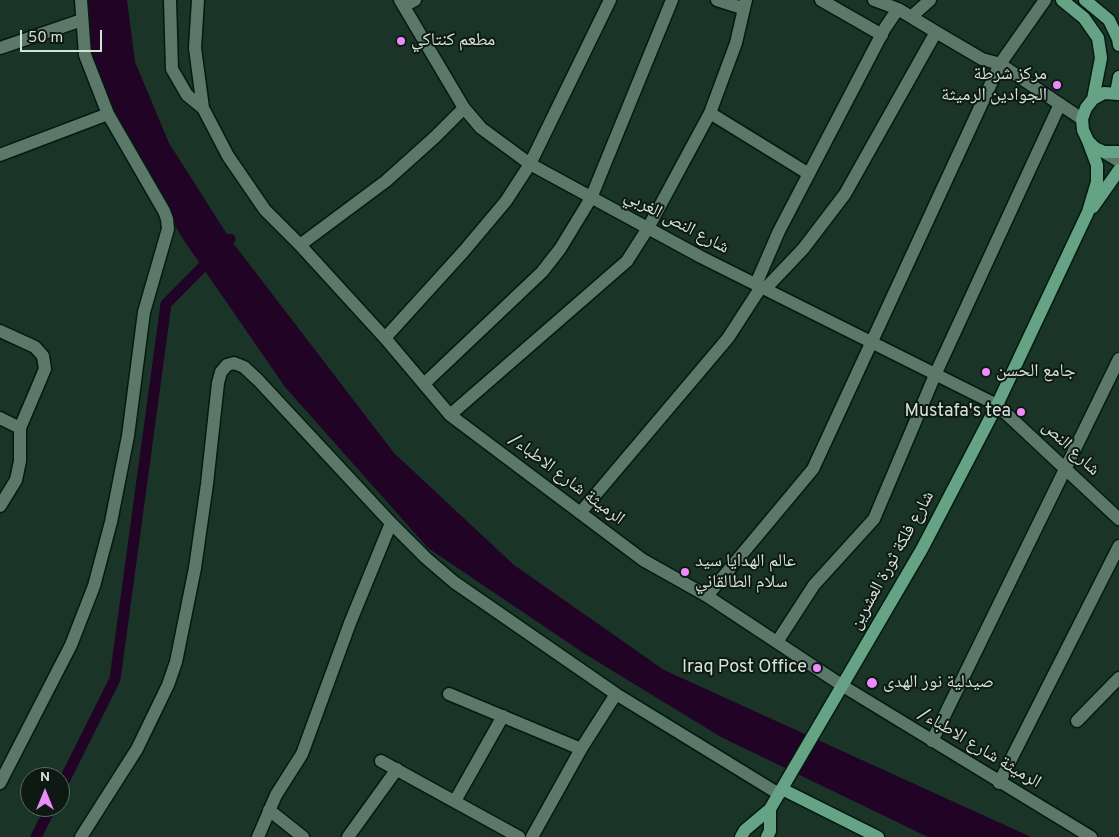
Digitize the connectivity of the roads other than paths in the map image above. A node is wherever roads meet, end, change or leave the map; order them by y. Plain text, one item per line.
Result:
1 (81, 0) edge
2 (170, 0) edge
3 (198, 0) edge
4 (610, 0) edge
5 (672, 0) edge
6 (717, 0) edge
7 (821, 0) edge
8 (874, 0) edge
9 (930, 0) edge
10 (1045, 0) edge
11 (1062, 0) edge
12 (1085, 0) edge
13 (407, 2) edge
14 (744, 4) edge
15 (898, 9) junction
16 (911, 17) junction
17 (82, 20) junction
18 (1114, 24) edge
19 (936, 32) junction
20 (882, 35) junction
21 (1119, 45) edge
22 (0, 48) edge
23 (1000, 64) junction
24 (1119, 77) edge
25 (1118, 93) edge
26 (1093, 99) junction
27 (1060, 104) junction
28 (203, 108) junction
29 (464, 108) junction
30 (710, 112) junction
31 (108, 114) junction
32 (1082, 119) junction
33 (1088, 141) junction
34 (1104, 152) junction
35 (1119, 152) edge
36 (0, 155) edge
37 (1119, 161) edge
38 (530, 164) junction
39 (1119, 170) edge
40 (809, 174) junction
41 (591, 198) junction
42 (1088, 212) junction
43 (648, 228) junction
44 (300, 245) junction
45 (760, 287) junction
46 (0, 331) edge
47 (385, 338) junction
48 (871, 341) junction
49 (1119, 359) edge
50 (935, 375) junction
51 (425, 383) junction
52 (997, 405) junction
53 (450, 415) junction
54 (0, 418) edge
55 (20, 428) junction
56 (1066, 470) junction
57 (0, 506) edge
58 (580, 513) junction
59 (1119, 519) edge
60 (391, 523) junction
61 (1119, 546) edge
62 (707, 596) junction
63 (777, 642) junction
64 (1119, 678) edge
65 (842, 686) junction
66 (449, 694) dead end
67 (616, 694) junction
68 (503, 716) junction
69 (1077, 721) dead end
70 (932, 742) junction
71 (581, 749) junction
72 (381, 761) dead end
73 (398, 769) junction
74 (998, 782) junction
75 (0, 783) edge
76 (782, 788) junction
77 (455, 801) junction
78 (770, 809) junction
79 (269, 810) junction
80 (80, 837) edge
81 (258, 837) edge
82 (303, 837) edge
83 (348, 837) edge
84 (518, 837) edge
85 (532, 837) edge
86 (741, 837) edge
87 (767, 837) edge
88 (878, 837) edge
89 (1091, 837) edge

1 - 17 street
2 - 28 street
3 - 28 street, /الرميثة شارع الاطباء
4 - 38 street
5 - 41 street
6 - 14 street
7 - 20 street
8 - 15 street
9 - 16 street
10 - 23 street
11 - 26 main road
12 - 18 main road
13 - 29 street, شارع النص الغربي
14 - 30 street
15 - 16 street
15 - 20 street
16 - 19 street
17 - 22 street
17 - 31 street
18 - 21 main road
19 - 23 street
19 - 45 street
20 - 40 street
23 - 27 street
23 - 48 street
24 - 25 main road
25 - 26 main road
26 - 32 main road
27 - 32 street
27 - 50 street
28 - 44 street, /الرميثة شارع الاطباء
29 - 38 street, شارع النص الغربي
29 - 44 street
30 - 40 street
30 - 43 street
31 - 36 street
31 - 75 street
32 - 33 main road
33 - 34 main road
33 - 42 main road
34 - 35 main road
34 - 37 street
38 - 41 street, شارع النص الغربي
38 - 47 street
39 - 42 main road
40 - 45 street
41 - 43 street, شارع النص الغربي
41 - 51 street
42 - 52 main road, شارع فلكة ثورة العشرين
43 - 45 street, شارع النص الغربي
43 - 53 street
44 - 47 street, /الرميثة شارع الاطباء
45 - 48 street, شارع النص الغربي
45 - 58 street
46 - 55 street
47 - 51 street, /الرميثة شارع الاطباء
48 - 50 street, شارع النص الغربي
48 - 62 street
49 - 56 street
50 - 52 street, شارع النص الغربي
50 - 63 street
51 - 53 street, /الرميثة شارع الاطباء
52 - 56 street, شارع النص
52 - 65 main road, شارع فلكة ثورة العشرين
53 - 58 street, /الرميثة شارع الاطباء
54 - 55 street
55 - 57 street
56 - 59 street, شارع النص
56 - 70 street
58 - 62 street, /الرميثة شارع الاطباء
60 - 67 street
60 - 79 street
60 - 80 street
61 - 74 street
62 - 63 street, /الرميثة شارع الاطباء
63 - 65 street, /الرميثة شارع الاطباء
64 - 69 street
65 - 70 street, /الرميثة شارع الاطباء
65 - 76 main road, شارع فلكة ثورة العشرين
66 - 68 street
67 - 71 street
67 - 76 street
68 - 71 street
68 - 77 street
70 - 74 street, /الرميثة شارع الاطباء
71 - 85 street
72 - 73 street
73 - 77 street
73 - 83 street
74 - 89 street, /الرميثة شارع الاطباء
76 - 78 main road, شارع فلكة ثورة العشرين
76 - 88 main road
77 - 84 street
78 - 86 main road
78 - 87 main road
79 - 81 street
79 - 82 street

